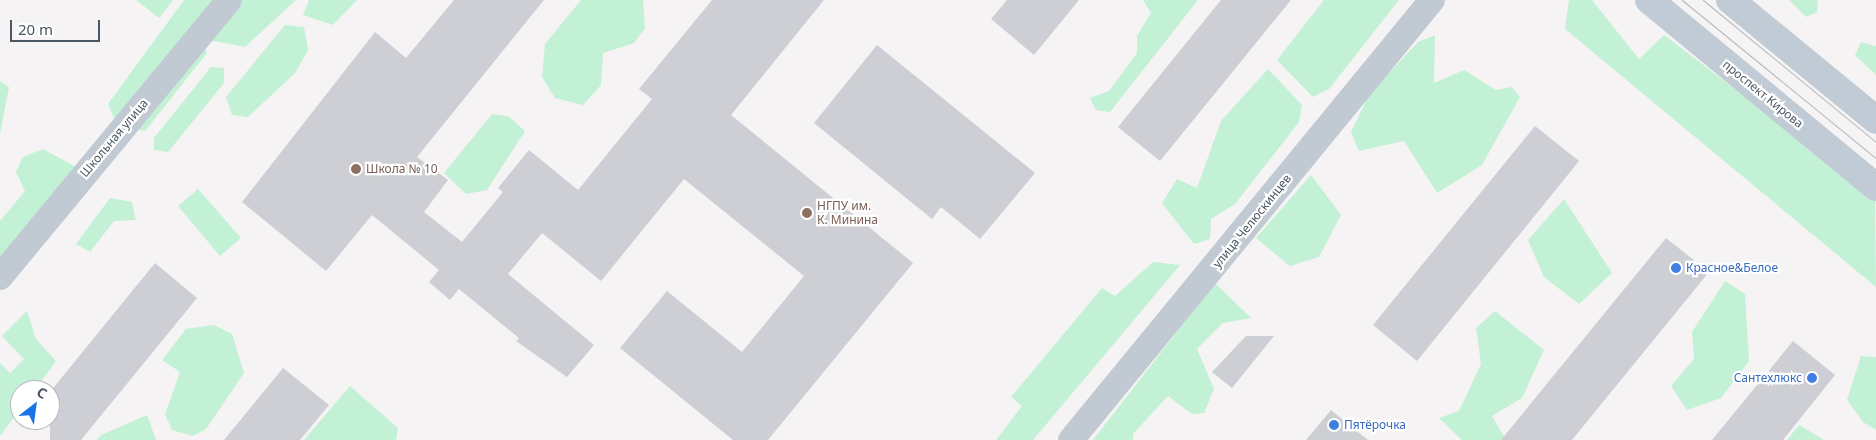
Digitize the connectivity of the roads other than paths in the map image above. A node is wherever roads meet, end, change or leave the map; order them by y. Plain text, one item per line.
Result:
1 (228, 0) edge
2 (1432, 0) edge
3 (1649, 0) edge
4 (1730, 0) edge
5 (1876, 120) edge
6 (1876, 187) edge
7 (0, 277) edge
8 (1071, 440) edge

1 - 7 street, Школьная улица
2 - 8 street, улица Челюскинцев
3 - 6 street, проспект Кирова
4 - 5 street

